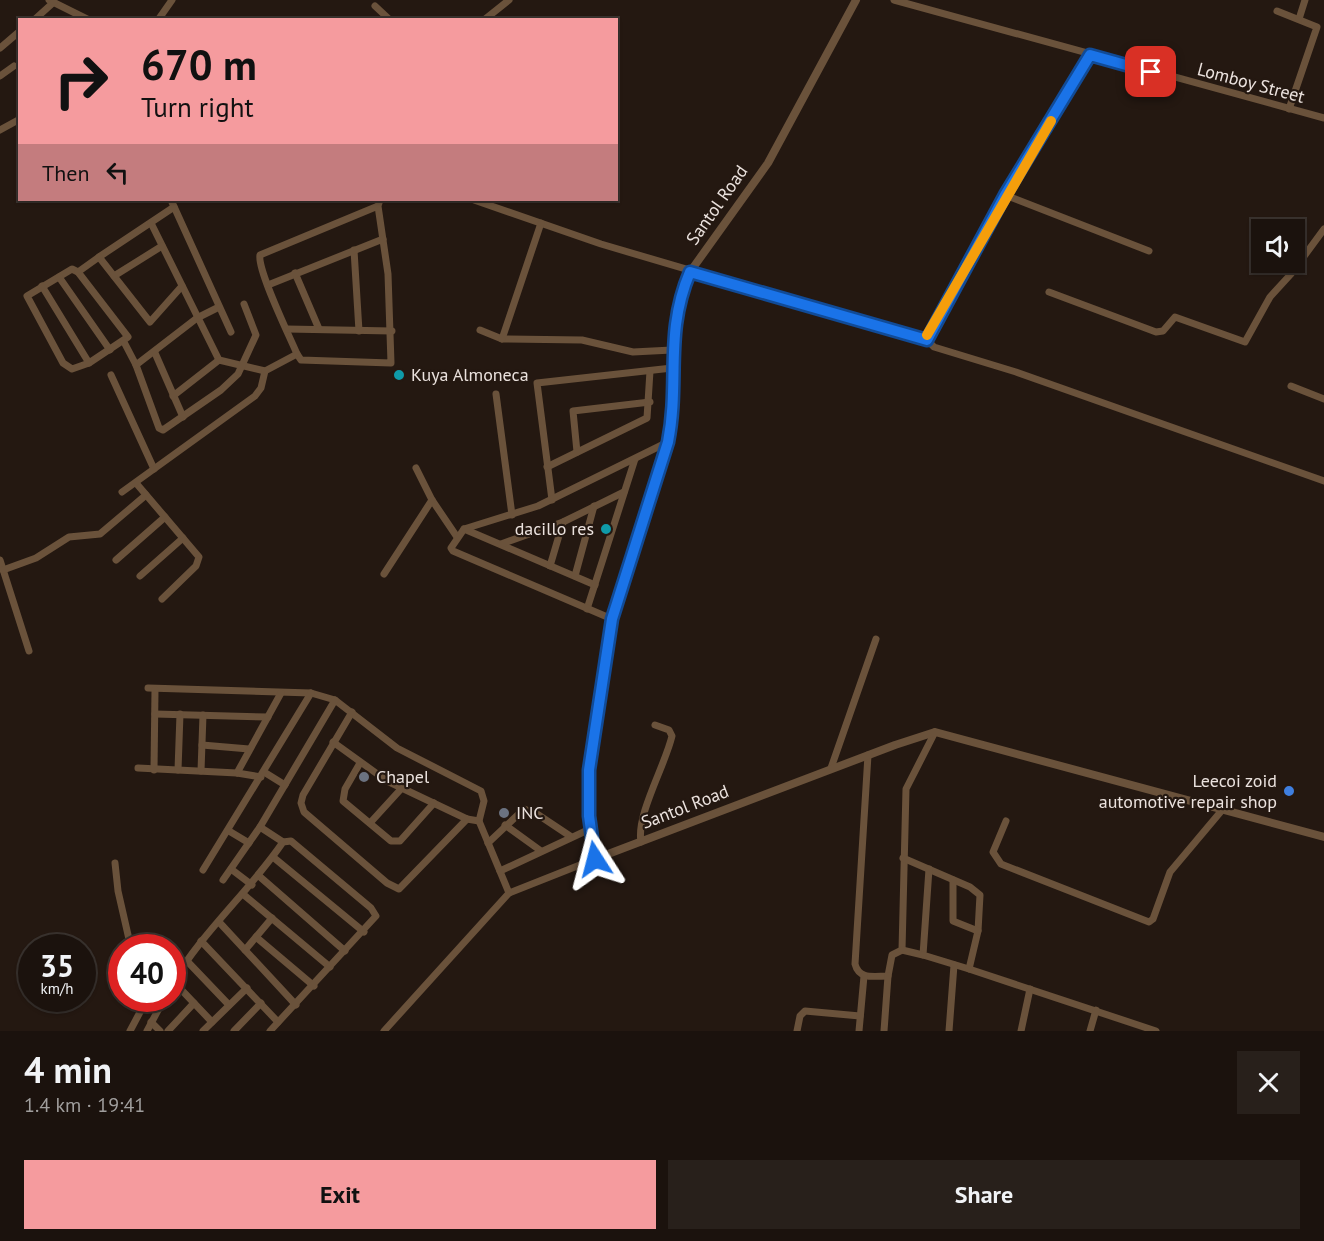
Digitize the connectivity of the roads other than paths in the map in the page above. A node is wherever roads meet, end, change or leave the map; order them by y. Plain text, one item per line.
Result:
1 (172, 0) edge
2 (508, 0) edge
3 (856, 0) edge
4 (894, 0) edge
5 (1305, 0) edge
6 (51, 1) edge
7 (375, 6) dead end
8 (1277, 11) dead end
9 (36, 18) edge
10 (85, 18) edge
11 (159, 18) edge
12 (388, 18) edge
13 (486, 18) edge
14 (1299, 19) junction
15 (18, 33) edge
16 (0, 48) edge
17 (1090, 55) junction
18 (14, 66) dead end
19 (0, 76) edge
20 (1289, 109) junction
21 (1324, 118) edge
22 (18, 120) edge
23 (1, 127) edge
24 (1005, 195) junction
25 (477, 201) edge
26 (173, 203) edge
27 (379, 203) edge
28 (151, 223) junction
29 (541, 223) junction
30 (1324, 229) edge
31 (382, 239) junction
32 (162, 246) junction
33 (354, 250) junction
34 (1149, 250) dead end
35 (99, 257) junction
36 (78, 272) junction
37 (690, 272) junction
38 (295, 273) junction
39 (114, 276) junction
40 (59, 277) junction
41 (268, 285) junction
42 (42, 286) junction
43 (182, 286) junction
44 (1049, 292) dead end
45 (244, 304) dead end
46 (219, 307) junction
47 (197, 318) junction
48 (286, 329) junction
49 (319, 329) junction
50 (480, 330) dead end
51 (359, 331) junction
52 (392, 331) junction
53 (231, 332) dead end
54 (502, 339) junction
55 (927, 340) junction
56 (124, 342) junction
57 (110, 350) junction
58 (672, 350) junction
59 (155, 353) junction
60 (297, 354) junction
61 (219, 360) junction
62 (90, 363) junction
63 (136, 365) junction
64 (242, 366) junction
65 (672, 368) junction
66 (265, 371) junction
67 (650, 371) junction
68 (111, 375) dead end
69 (1291, 386) dead end
70 (496, 394) dead end
71 (173, 396) junction
72 (1324, 399) edge
73 (650, 402) junction
74 (183, 417) junction
75 (668, 442) junction
76 (577, 452) junction
77 (635, 459) junction
78 (547, 467) junction
79 (416, 468) dead end
80 (154, 469) junction
81 (1324, 480) edge
82 (136, 483) junction
83 (122, 492) dead end
84 (624, 492) junction
85 (146, 495) junction
86 (432, 500) junction
87 (552, 500) junction
88 (594, 506) junction
89 (512, 515) junction
90 (165, 517) junction
91 (563, 522) junction
92 (464, 529) junction
93 (457, 537) junction
94 (183, 538) junction
95 (501, 544) junction
96 (0, 560) edge
97 (116, 560) dead end
98 (550, 566) junction
99 (3, 570) junction
100 (384, 574) dead end
101 (140, 576) dead end
102 (574, 576) junction
103 (595, 585) junction
104 (162, 599) dead end
105 (588, 609) junction
106 (612, 619) junction
107 (876, 639) dead end
108 (29, 651) dead end
109 (281, 693) junction
110 (311, 693) junction
111 (335, 700) junction
112 (352, 712) junction
113 (155, 714) junction
114 (180, 714) junction
115 (203, 715) junction
116 (268, 717) junction
117 (655, 725) dead end
118 (935, 732) junction
119 (333, 742) junction
120 (202, 746) junction
121 (249, 749) junction
122 (868, 754) junction
123 (360, 763) junction
124 (138, 768) dead end
125 (831, 768) junction
126 (154, 770) junction
127 (178, 770) junction
128 (201, 771) junction
129 (237, 773) junction
130 (263, 775) junction
131 (285, 785) junction
132 (401, 789) junction
133 (434, 803) junction
134 (1222, 809) junction
135 (466, 819) junction
136 (479, 821) junction
137 (1006, 821) dead end
138 (370, 823) junction
139 (505, 825) junction
140 (260, 827) junction
141 (590, 829) junction
142 (229, 831) junction
143 (570, 836) junction
144 (1324, 837) edge
145 (284, 842) junction
146 (641, 842) junction
147 (249, 843) junction
148 (488, 843) junction
149 (541, 851) junction
150 (273, 857) junction
151 (903, 858) junction
152 (595, 859) junction
153 (115, 863) dead end
154 (231, 869) junction
155 (929, 869) junction
156 (203, 870) dead end
157 (500, 871) junction
158 (259, 876) junction
159 (223, 880) dead end
160 (953, 880) junction
161 (252, 885) junction
162 (509, 893) junction
163 (244, 895) junction
164 (272, 918) junction
165 (219, 922) junction
166 (978, 931) junction
167 (364, 932) junction
168 (128, 934) edge
169 (256, 937) junction
170 (201, 941) junction
171 (245, 950) junction
172 (902, 950) junction
173 (345, 951) junction
174 (923, 956) junction
175 (187, 961) joint
176 (954, 964) junction
177 (330, 967) junction
178 (969, 969) junction
179 (864, 976) junction
180 (888, 976) junction
181 (314, 986) junction
182 (247, 988) junction
183 (1030, 989) junction
184 (186, 995) edge
185 (194, 1003) junction
186 (261, 1004) junction
187 (229, 1005) junction
188 (296, 1005) junction
189 (1096, 1010) junction
190 (140, 1012) edge
191 (157, 1012) edge
192 (860, 1016) junction
193 (151, 1022) junction
194 (212, 1022) junction
195 (278, 1023) junction
196 (130, 1031) edge
197 (147, 1031) edge
198 (160, 1031) edge
199 (168, 1031) edge
200 (203, 1031) edge
201 (234, 1031) edge
202 (270, 1031) edge
203 (384, 1031) edge
204 (797, 1031) edge
205 (859, 1031) edge
206 (884, 1031) edge
207 (949, 1031) edge
208 (1021, 1031) edge
209 (1090, 1031) edge
210 (1156, 1031) edge

1 - 11 street
2 - 13 street
3 - 37 street, Santol Road
4 - 17 street, Lomboy Street
5 - 14 street
6 - 9 street
6 - 10 street
7 - 12 street
8 - 14 street
14 - 20 street
15 - 16 street
17 - 20 street, Lomboy Street
17 - 24 street
18 - 19 street
20 - 21 street, Lomboy Street
22 - 23 street
24 - 34 street
24 - 55 street
25 - 29 street
26 - 28 street
26 - 46 street
27 - 31 street
27 - 41 street
28 - 32 street
28 - 35 street
29 - 37 street
29 - 54 street
30 - 44 street
31 - 33 street
31 - 52 street
32 - 39 street
32 - 43 street
33 - 38 street
33 - 51 street
35 - 36 street
35 - 39 street
36 - 40 street
36 - 56 street
37 - 55 street
37 - 58 street, Santol Road
38 - 41 street
38 - 49 street
39 - 43 street
40 - 42 street
40 - 57 street
41 - 48 street
42 - 62 street
42 - 62 street
43 - 47 street
45 - 64 street
46 - 47 street
46 - 53 street
47 - 59 street
47 - 61 street
48 - 49 street
48 - 60 street
49 - 51 street
50 - 54 street
51 - 52 street
52 - 60 street
54 - 58 street
55 - 81 street
56 - 57 street
56 - 63 street
57 - 62 street
58 - 65 street, Santol Road
59 - 63 street
59 - 71 street
60 - 66 street
61 - 64 street
61 - 71 street
63 - 74 street
64 - 66 street
64 - 74 street
65 - 67 street
65 - 75 street, Santol Road
66 - 80 street
67 - 73 street
67 - 78 street
68 - 80 street
69 - 72 street
70 - 89 street
71 - 74 street
73 - 76 street
73 - 76 street
75 - 77 street
75 - 106 street, Santol Road
76 - 78 street
77 - 84 street
77 - 87 street
78 - 87 street
79 - 86 street
80 - 82 street
82 - 83 street
82 - 85 street
84 - 88 street
84 - 103 street
85 - 90 street
85 - 99 street
86 - 93 street
86 - 100 street
87 - 89 street
88 - 91 street
88 - 102 street
89 - 92 street
90 - 94 street
90 - 97 street
91 - 95 street
91 - 98 street
92 - 93 street
92 - 95 street
93 - 105 street
94 - 101 street
94 - 104 street
95 - 98 street
96 - 99 street
98 - 102 street
99 - 108 street
102 - 103 street
103 - 105 street
105 - 106 street
106 - 141 street, Santol Road
107 - 125 street
109 - 110 street
109 - 113 street
109 - 116 street
110 - 111 street
110 - 130 street
111 - 112 street
111 - 131 street
112 - 119 street
112 - 136 street
113 - 114 street
113 - 126 street
114 - 115 street
114 - 127 street
115 - 116 street
115 - 120 street
116 - 121 street
117 - 146 street
118 - 122 street, Santol Road
118 - 134 street
118 - 151 street
119 - 123 street
119 - 135 street
120 - 121 street
120 - 128 street
121 - 129 street
122 - 125 street, Santol Road
122 - 179 street
123 - 132 street
123 - 138 street
124 - 126 street
125 - 146 street, Santol Road
126 - 127 street
127 - 128 street
128 - 129 street
129 - 130 street
130 - 131 street
130 - 142 street
131 - 140 street
132 - 133 street
132 - 138 street
133 - 135 street
133 - 138 street
134 - 137 street
134 - 144 street
135 - 136 street
136 - 148 street
139 - 143 street
139 - 148 street
139 - 149 street
140 - 145 street
140 - 147 street
141 - 143 street
141 - 152 street, Santol Road
142 - 147 street
142 - 156 street
143 - 149 street
145 - 150 street
145 - 167 street
146 - 152 street, Santol Road
147 - 154 street
148 - 157 street
149 - 157 street
150 - 158 street
150 - 167 street
151 - 155 street
151 - 172 street
152 - 162 street
153 - 168 street
154 - 159 street
154 - 161 street
155 - 160 street
155 - 174 street
157 - 162 street
158 - 161 street
158 - 173 street
160 - 166 street
160 - 166 street
161 - 163 street
162 - 203 street
163 - 164 street
163 - 165 street
164 - 169 street
164 - 177 street
165 - 170 street
165 - 171 street
166 - 178 street
167 - 173 street
169 - 171 street
169 - 181 street
170 - 175 street
170 - 182 street
171 - 188 street
172 - 174 street
172 - 180 street
173 - 177 street
174 - 176 street
175 - 187 street
176 - 178 street
176 - 207 street
177 - 181 street
178 - 183 street
179 - 180 street
179 - 192 street
180 - 206 street
181 - 188 street
182 - 186 street
182 - 187 street
183 - 189 street
183 - 208 street
184 - 185 street
185 - 194 street
185 - 199 street
186 - 195 street
186 - 201 street
187 - 194 street
188 - 195 street
189 - 209 street
189 - 210 street
190 - 196 street
191 - 193 street
192 - 204 street
192 - 205 street
193 - 197 street
193 - 198 street
194 - 200 street
195 - 202 street

